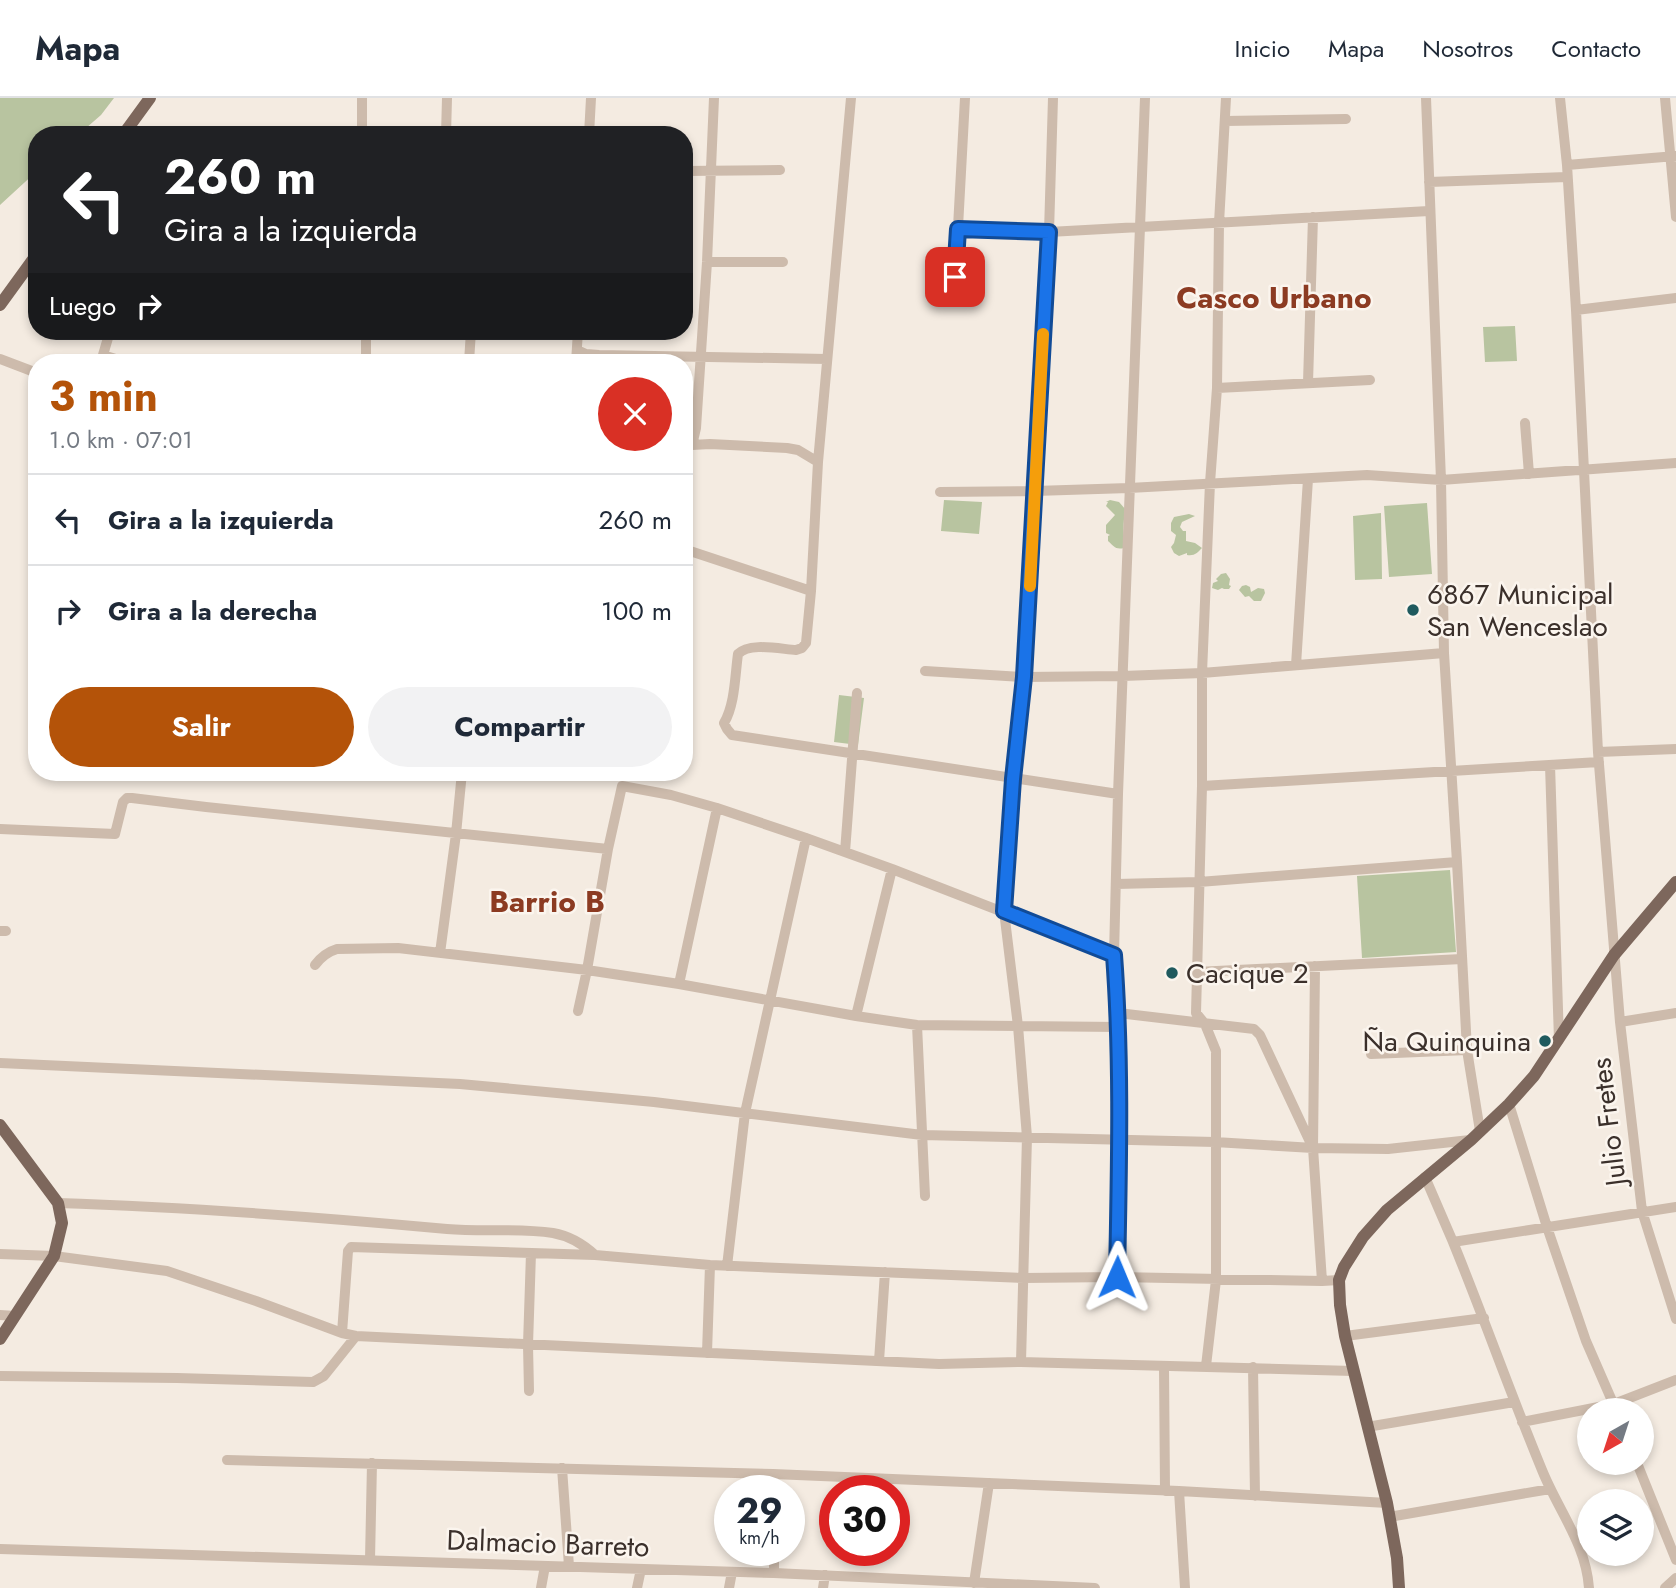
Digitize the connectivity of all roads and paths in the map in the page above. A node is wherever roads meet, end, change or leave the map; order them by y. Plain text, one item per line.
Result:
1 (149, 98) edge
2 (362, 98) edge
3 (447, 98) edge
4 (591, 98) edge
5 (713, 98) edge
6 (851, 98) edge
7 (965, 98) edge
8 (1053, 98) edge
9 (1145, 98) edge
10 (1226, 98) edge
11 (1426, 98) edge
12 (1560, 98) edge
13 (1665, 98) edge
14 (1346, 119) dead end
15 (1225, 121) junction
16 (129, 126) edge
17 (362, 126) edge
18 (446, 126) edge
19 (589, 126) edge
20 (1673, 156) edge
21 (1567, 165) junction
22 (780, 170) dead end
23 (693, 171) edge
24 (710, 172) junction
25 (1567, 177) junction
26 (1429, 182) junction
27 (1429, 211) junction
28 (1313, 217) junction
29 (1676, 217) edge
30 (1219, 223) junction
31 (1139, 227) junction
32 (958, 229) junction
33 (1049, 232) junction
34 (707, 262) junction
35 (783, 262) dead end
36 (28, 266) edge
37 (1676, 298) edge
38 (954, 301) dead end
39 (0, 305) edge
40 (1576, 310) junction
41 (578, 340) edge
42 (577, 350) junction
43 (577, 354) edge
44 (586, 354) edge
45 (693, 357) edge
46 (702, 357) junction
47 (0, 359) edge
48 (827, 359) junction
49 (28, 370) edge
50 (1370, 380) dead end
51 (1308, 383) junction
52 (1217, 388) junction
53 (1525, 423) dead end
54 (693, 435) edge
55 (693, 446) edge
56 (818, 461) junction
57 (1676, 463) edge
58 (1583, 470) junction
59 (1529, 474) junction
60 (1308, 479) junction
61 (1441, 480) junction
62 (1210, 483) junction
63 (1129, 488) junction
64 (1035, 491) junction
65 (940, 492) dead end
66 (693, 552) edge
67 (811, 591) junction
68 (1444, 653) junction
69 (1296, 665) junction
70 (925, 671) dead end
71 (1202, 673) junction
72 (1123, 676) junction
73 (1024, 677) junction
74 (857, 693) dead end
75 (1676, 749) edge
76 (851, 754) junction
77 (1599, 757) junction
78 (1550, 765) junction
79 (1452, 771) junction
80 (1013, 779) junction
81 (461, 781) edge
82 (1202, 786) junction
83 (1118, 794) junction
84 (717, 808) junction
85 (0, 829) edge
86 (456, 834) junction
87 (806, 838) junction
88 (608, 849) junction
89 (845, 852) junction
90 (1457, 862) junction
91 (892, 869) junction
92 (1199, 882) junction
93 (1676, 882) edge
94 (1116, 884) junction
95 (1004, 911) junction
96 (440, 953) junction
97 (1114, 955) junction
98 (1614, 955) junction
99 (1462, 959) junction
100 (315, 965) dead end
101 (1315, 966) junction
102 (587, 970) junction
103 (1196, 972) junction
104 (679, 984) junction
105 (769, 999) junction
106 (578, 1011) dead end
107 (1118, 1013) junction
108 (1676, 1013) edge
109 (856, 1016) junction
110 (1620, 1022) junction
111 (1205, 1024) junction
112 (917, 1025) junction
113 (1018, 1026) junction
114 (1119, 1027) junction
115 (1559, 1040) junction
116 (1466, 1050) junction
117 (1371, 1054) dead end
118 (0, 1063) edge
119 (1509, 1104) junction
120 (745, 1113) junction
121 (0, 1125) edge
122 (922, 1135) junction
123 (1475, 1136) junction
124 (1027, 1137) junction
125 (1120, 1141) junction
126 (1215, 1142) junction
127 (1313, 1148) junction
128 (1425, 1177) junction
129 (925, 1196) dead end
130 (58, 1203) junction
131 (1676, 1207) edge
132 (1642, 1212) junction
133 (1547, 1227) junction
134 (1453, 1242) junction
135 (531, 1253) junction
136 (0, 1254) edge
137 (596, 1255) junction
138 (54, 1256) junction
139 (709, 1265) junction
140 (727, 1266) junction
141 (885, 1272) junction
142 (1117, 1277) junction
143 (1024, 1278) junction
144 (1216, 1280) junction
145 (1339, 1280) junction
146 (1322, 1281) junction
147 (0, 1315) edge
148 (15, 1316) junction
149 (1484, 1318) junction
150 (1676, 1319) edge
151 (342, 1333) junction
152 (356, 1336) junction
153 (1345, 1336) junction
154 (0, 1339) edge
155 (528, 1345) junction
156 (707, 1353) junction
157 (879, 1361) junction
158 (1021, 1362) junction
159 (1206, 1366) junction
160 (1164, 1367) junction
161 (1253, 1367) junction
162 (1353, 1371) junction
163 (0, 1376) edge
164 (1676, 1380) edge
165 (528, 1391) dead end
166 (1611, 1398) edge
167 (1635, 1398) edge
168 (1514, 1402) junction
169 (1577, 1413) edge
170 (1522, 1422) junction
171 (1367, 1427) junction
172 (227, 1460) dead end
173 (372, 1463) junction
174 (562, 1468) junction
175 (773, 1474) joint
176 (1642, 1475) edge
177 (989, 1483) junction
178 (1550, 1489) junction
179 (1165, 1491) junction
180 (1180, 1491) junction
181 (1255, 1496) junction
182 (1387, 1503) junction
183 (1389, 1517) junction
184 (0, 1549) edge
185 (370, 1560) junction
186 (1676, 1560) edge
187 (545, 1566) junction
188 (569, 1566) junction
189 (774, 1566) edge
190 (641, 1569) junction
191 (732, 1572) junction
192 (774, 1573) junction
193 (825, 1576) junction
194 (1676, 1578) edge
195 (974, 1583) junction
196 (922, 1584) edge
197 (1009, 1586) edge
198 (541, 1588) edge
199 (637, 1588) edge
200 (729, 1588) edge
201 (823, 1588) edge
202 (1095, 1588) edge
203 (1185, 1588) edge
204 (1399, 1588) edge
205 (1589, 1588) edge
206 (1664, 1588) edge

1 - 16 main road
2 - 17 street
3 - 18 street
4 - 19 street
5 - 24 street
6 - 48 street
7 - 32 street
8 - 33 street
9 - 31 street
10 - 15 street
11 - 26 street
12 - 21 street, Julio Fretes
13 - 20 street
14 - 15 street
15 - 30 street
20 - 21 street
20 - 29 street
21 - 25 street, Julio Fretes
22 - 24 street
23 - 24 street
24 - 34 street
25 - 26 street
25 - 40 street, Julio Fretes
26 - 27 street
27 - 28 street
27 - 61 street
28 - 30 street
28 - 51 street
30 - 31 street
30 - 52 street
31 - 33 street
31 - 63 street
32 - 33 street
32 - 38 street
33 - 64 street
34 - 35 street
34 - 46 street
36 - 39 main road
37 - 40 street
40 - 58 street, Julio Fretes
41 - 42 street
42 - 43 street
42 - 44 street
45 - 46 street
46 - 48 street
46 - 54 street
47 - 49 street
48 - 56 street
50 - 51 street
51 - 52 street
52 - 62 street
53 - 59 street
55 - 56 street
56 - 67 street
57 - 58 street
58 - 59 street
58 - 77 street, Julio Fretes
59 - 61 street
60 - 61 street
60 - 62 street
60 - 69 street
61 - 68 street
62 - 63 street
62 - 71 street
63 - 64 street
63 - 72 street
64 - 65 street
64 - 73 street
66 - 67 street
67 - 76 street
68 - 69 street
68 - 79 street
69 - 71 street
70 - 73 street
71 - 72 street
71 - 82 street
72 - 73 street
72 - 83 street
73 - 80 street
74 - 76 street
75 - 77 street
76 - 80 street
76 - 89 street
77 - 78 street
77 - 98 street, Julio Fretes
78 - 79 street
78 - 115 street
79 - 82 street
79 - 90 street
80 - 83 street
80 - 95 street
81 - 86 street
82 - 92 street
83 - 94 street
84 - 87 street
84 - 88 street
84 - 104 street
85 - 86 street
86 - 88 street
86 - 96 street
87 - 89 street
87 - 105 street
88 - 102 street
89 - 91 street
90 - 92 street
90 - 99 street
91 - 95 street
91 - 109 street
92 - 94 street
92 - 103 street
93 - 98 main road
94 - 97 street
95 - 97 street
95 - 113 street
96 - 100 street
96 - 102 street
97 - 107 street
98 - 110 street, Julio Fretes
98 - 115 main road
99 - 101 street
99 - 116 street
101 - 103 street
101 - 127 street
102 - 104 street
102 - 106 street
103 - 111 street
104 - 105 street
105 - 109 street
105 - 120 street
107 - 111 street
107 - 114 street
108 - 110 street
109 - 112 street
110 - 132 street, Julio Fretes
111 - 126 street
111 - 127 street
112 - 113 street
112 - 122 street
113 - 114 street
113 - 124 street
114 - 125 street
115 - 119 main road
116 - 117 street
116 - 123 street
118 - 120 street
119 - 123 main road
119 - 133 street
120 - 122 street
120 - 140 street
121 - 130 main road
122 - 124 street
122 - 129 street
123 - 127 street
123 - 128 main road
124 - 125 street
124 - 143 street
125 - 126 street
125 - 142 street
126 - 127 street
126 - 144 street
127 - 146 street
128 - 134 street
128 - 145 main road
130 - 137 street
130 - 138 main road
131 - 132 street
132 - 133 street
132 - 150 street, Julio Fretes
133 - 134 street
133 - 166 street
134 - 149 street
135 - 137 street
135 - 151 street
135 - 155 street
136 - 138 street
137 - 139 street
138 - 148 main road
138 - 151 street
139 - 140 street
139 - 156 street
140 - 141 street
141 - 143 street
141 - 157 street
142 - 143 street
142 - 144 street
143 - 158 street
144 - 146 street
144 - 159 street
145 - 146 street
145 - 153 main road
147 - 148 street
148 - 154 main road
149 - 153 street
149 - 168 street
151 - 152 street
152 - 155 street
152 - 163 street
153 - 162 main road
155 - 156 street
155 - 165 street
156 - 157 street
157 - 158 street
158 - 160 street
159 - 160 street
159 - 161 street
160 - 179 street
161 - 162 street
161 - 181 street
162 - 171 main road
164 - 167 street
168 - 170 street
168 - 171 street
169 - 170 street
170 - 178 street
171 - 182 main road
172 - 173 street
173 - 174 street
173 - 185 street
174 - 175 street
174 - 188 street
175 - 177 street
176 - 186 street
177 - 179 street
177 - 195 street
178 - 183 street
178 - 205 street
179 - 180 street
180 - 181 street
180 - 203 street
181 - 182 street
182 - 183 main road
183 - 204 main road
184 - 185 street, Dalmacio Barreto
185 - 187 street, Dalmacio Barreto
187 - 188 street, Dalmacio Barreto
187 - 198 street
188 - 190 street, Dalmacio Barreto
189 - 192 street
190 - 191 street, Dalmacio Barreto
190 - 199 street
191 - 192 street, Dalmacio Barreto
191 - 200 street
192 - 193 street, Dalmacio Barreto
193 - 196 street, Dalmacio Barreto
193 - 201 street
194 - 206 street
195 - 196 street, Dalmacio Barreto
195 - 197 street, Dalmacio Barreto
197 - 202 street, Dalmacio Barreto

